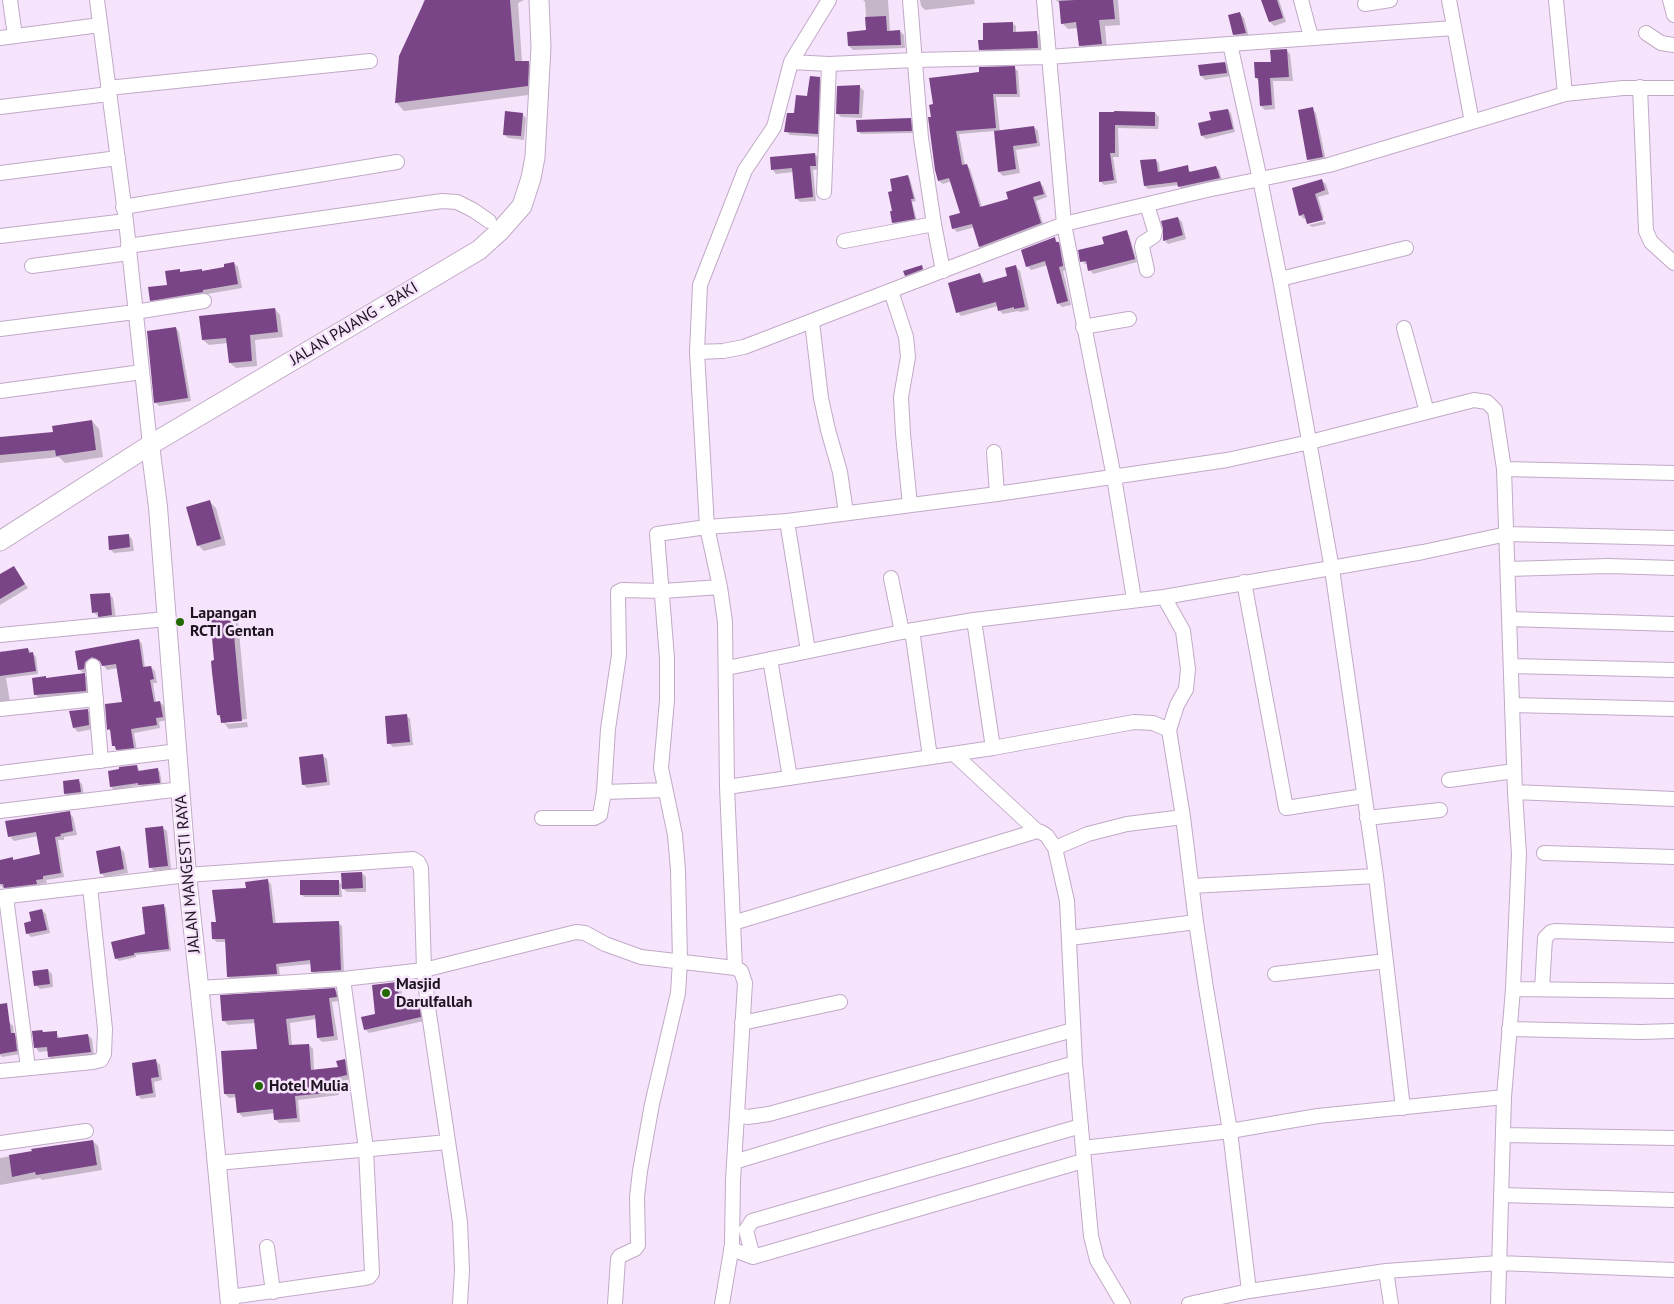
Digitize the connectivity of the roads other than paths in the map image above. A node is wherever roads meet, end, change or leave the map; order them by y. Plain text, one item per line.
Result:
1 (10, 0) edge
2 (98, 0) edge
3 (539, 0) edge
4 (829, 0) edge
5 (910, 0) edge
6 (1044, 0) edge
7 (1301, 0) edge
8 (1390, 0) edge
9 (1449, 0) edge
10 (1556, 0) edge
11 (1670, 0) edge
12 (1364, 4) dead end
13 (1674, 15) edge
14 (100, 25) junction
15 (1454, 28) junction
16 (1646, 33) dead end
17 (16, 36) junction
18 (0, 38) edge
19 (1310, 38) junction
20 (1230, 44) junction
21 (1674, 45) edge
22 (1048, 57) junction
23 (914, 60) junction
24 (370, 61) dead end
25 (792, 62) junction
26 (829, 64) junction
27 (1640, 88) junction
28 (1674, 88) edge
29 (109, 91) junction
30 (1566, 94) junction
31 (0, 107) edge
32 (1472, 122) junction
33 (118, 158) junction
34 (397, 162) dead end
35 (0, 174) edge
36 (1260, 179) junction
37 (824, 192) dead end
38 (1147, 205) junction
39 (123, 206) junction
40 (126, 221) junction
41 (496, 224) junction
42 (934, 224) junction
43 (1064, 224) junction
44 (0, 236) edge
45 (844, 241) dead end
46 (1406, 248) dead end
47 (128, 250) junction
48 (1674, 263) edge
49 (32, 266) dead end
50 (1147, 270) dead end
51 (943, 271) junction
52 (1280, 279) junction
53 (891, 291) junction
54 (204, 301) dead end
55 (135, 312) junction
56 (1129, 319) dead end
57 (812, 322) junction
58 (1083, 327) junction
59 (1404, 328) dead end
60 (0, 329) edge
61 (697, 352) junction
62 (142, 372) junction
63 (0, 391) edge
64 (1427, 412) junction
65 (1310, 442) junction
66 (150, 445) junction
67 (994, 452) dead end
68 (1504, 469) junction
69 (1674, 473) edge
70 (1114, 477) junction
71 (997, 494) junction
72 (910, 505) junction
73 (846, 513) junction
74 (787, 520) junction
75 (707, 527) junction
76 (1507, 534) junction
77 (1674, 538) edge
78 (0, 541) edge
79 (1674, 568) edge
80 (1332, 569) junction
81 (1508, 569) junction
82 (891, 578) dead end
83 (1244, 582) junction
84 (720, 587) junction
85 (663, 591) junction
86 (1164, 597) junction
87 (1134, 600) junction
88 (166, 619) junction
89 (1509, 619) junction
90 (974, 620) junction
91 (1674, 624) edge
92 (907, 631) junction
93 (0, 635) edge
94 (808, 651) junction
95 (770, 659) junction
96 (93, 666) dead end
97 (1511, 666) junction
98 (727, 668) junction
99 (1674, 670) edge
100 (96, 699) junction
101 (1512, 705) junction
102 (0, 709) edge
103 (1674, 709) edge
104 (1169, 730) junction
105 (994, 748) junction
106 (178, 751) junction
107 (954, 754) junction
108 (930, 757) junction
109 (101, 761) junction
110 (1514, 771) junction
111 (0, 774) edge
112 (790, 778) junction
113 (1449, 780) dead end
114 (727, 787) junction
115 (180, 789) junction
116 (665, 790) junction
117 (604, 792) junction
118 (1515, 792) junction
119 (1364, 796) junction
120 (1674, 798) edge
121 (1440, 810) dead end
122 (0, 811) edge
123 (1183, 817) junction
124 (542, 818) dead end
125 (1367, 818) junction
126 (1037, 831) junction
127 (1056, 848) junction
128 (1544, 853) dead end
129 (1674, 857) edge
130 (187, 875) junction
131 (1376, 876) junction
132 (1192, 886) junction
133 (90, 887) junction
134 (3, 897) edge
135 (1196, 922) junction
136 (733, 923) junction
137 (1674, 935) edge
138 (1070, 938) junction
139 (680, 961) junction
140 (1386, 961) junction
141 (735, 968) junction
142 (424, 970) junction
143 (1275, 974) dead end
144 (343, 978) junction
145 (199, 988) junction
146 (1513, 989) junction
147 (1542, 989) junction
148 (1674, 991) edge
149 (840, 1002) dead end
150 (742, 1023) junction
151 (1509, 1028) junction
152 (1073, 1030) junction
153 (1674, 1030) edge
154 (1075, 1063) junction
155 (28, 1068) junction
156 (0, 1072) edge
157 (1504, 1097) junction
158 (1403, 1108) junction
159 (737, 1116) junction
160 (1081, 1126) junction
161 (86, 1131) dead end
162 (1230, 1131) junction
163 (1503, 1135) junction
164 (1674, 1138) edge
165 (448, 1142) junction
166 (0, 1143) edge
167 (366, 1149) junction
168 (1083, 1155) junction
169 (734, 1162) junction
170 (217, 1164) junction
171 (1501, 1195) junction
172 (1674, 1200) edge
173 (268, 1247) dead end
174 (731, 1249) junction
175 (753, 1257) junction
176 (1499, 1262) junction
177 (1674, 1270) edge
178 (1386, 1271) junction
179 (273, 1292) junction
180 (1248, 1292) junction
181 (230, 1301) edge
182 (1207, 1302) edge
183 (460, 1304) edge
184 (615, 1304) edge
185 (722, 1304) edge
186 (1122, 1304) edge
187 (1189, 1304) edge
188 (1391, 1304) edge
189 (1498, 1304) edge

1 - 17 street
2 - 14 street
3 - 41 main road, JALAN PAJANG - BAKI
4 - 25 street
5 - 23 street
6 - 22 street
7 - 19 street
8 - 12 street
9 - 15 street
10 - 30 street
11 - 13 street
14 - 17 street
14 - 29 street
15 - 19 street
15 - 32 street
16 - 21 street
17 - 18 street
19 - 20 street
20 - 22 street
20 - 36 street
22 - 23 street
22 - 43 street
23 - 26 street
23 - 42 street
24 - 29 street
25 - 26 street
25 - 61 street
26 - 37 street
27 - 28 street
27 - 30 street
27 - 48 street
29 - 31 street
29 - 33 street
30 - 32 street
32 - 36 street
33 - 35 street
33 - 39 street
34 - 39 street
36 - 38 street
36 - 52 street
38 - 43 street
38 - 50 street
39 - 40 street
40 - 44 street
40 - 47 street
41 - 47 street
41 - 66 main road, JALAN PAJANG - BAKI
42 - 45 street
42 - 51 street
43 - 51 street
43 - 58 street
46 - 52 street
47 - 49 street
47 - 55 street
51 - 53 street
52 - 65 street
53 - 57 street
53 - 72 street
54 - 55 street
55 - 60 street
55 - 62 street
56 - 58 street
57 - 61 street
57 - 73 street
58 - 70 street
59 - 64 street
61 - 75 street
62 - 63 street
62 - 66 street
64 - 65 street
64 - 68 street
65 - 70 street
65 - 80 street
66 - 78 main road, JALAN PAJANG - BAKI
66 - 88 street, JALAN MANGESTI RAYA
67 - 71 street
68 - 69 street
68 - 76 street
70 - 71 street
70 - 87 street
71 - 72 street
72 - 73 street
73 - 74 street
74 - 75 street
74 - 94 street
75 - 84 street
75 - 85 street
76 - 77 street
76 - 80 street
76 - 81 street
79 - 81 street
80 - 83 street
80 - 119 street
81 - 89 street
82 - 92 street
83 - 86 street
83 - 119 street
84 - 85 street
84 - 98 street
85 - 116 street
85 - 117 street
86 - 87 street
86 - 104 street
87 - 90 street
88 - 93 street
88 - 106 street, JALAN MANGESTI RAYA
89 - 91 street
89 - 97 street
90 - 92 street
90 - 105 street
92 - 94 street
92 - 108 street
94 - 95 street
95 - 98 street
95 - 112 street
96 - 100 street
97 - 99 street
97 - 101 street
98 - 114 street
100 - 102 street
100 - 109 street
101 - 103 street
101 - 110 street
104 - 105 street
104 - 123 street
105 - 107 street
106 - 109 street
106 - 115 street, JALAN MANGESTI RAYA
107 - 108 street
107 - 126 street
108 - 112 street
109 - 111 street
110 - 113 street
110 - 118 street
112 - 114 street
114 - 136 street
115 - 122 street
115 - 130 street, JALAN MANGESTI RAYA
116 - 117 street
116 - 139 street
117 - 124 street
118 - 120 street
118 - 146 street
119 - 125 street
121 - 125 street
123 - 127 street
123 - 132 street
125 - 131 street
126 - 127 street
126 - 136 street
127 - 138 street
128 - 129 street
130 - 133 street
130 - 142 street
130 - 145 street, JALAN MANGESTI RAYA
131 - 132 street
131 - 140 street
132 - 135 street
133 - 134 street
133 - 155 street
134 - 155 street
135 - 138 street
135 - 162 street
136 - 141 street
137 - 147 street
138 - 152 street
139 - 141 street
139 - 142 street
139 - 184 street
140 - 143 street
140 - 158 street
141 - 150 street
142 - 144 street
142 - 165 street
144 - 145 street
144 - 167 street
145 - 170 street, JALAN MANGESTI RAYA
146 - 147 street
146 - 151 street
147 - 148 street
149 - 150 street
150 - 159 street
151 - 153 street
151 - 157 street
152 - 154 street
152 - 159 street
154 - 160 street
154 - 169 street
155 - 156 street
157 - 158 street
157 - 163 street
158 - 162 street
159 - 169 street
160 - 168 street
160 - 175 street
161 - 166 street
162 - 168 street
162 - 180 street
163 - 164 street
163 - 171 street
165 - 167 street
165 - 183 street
167 - 170 street
167 - 179 street
168 - 175 street
168 - 186 street
169 - 174 street
170 - 181 street, JALAN MANGESTI RAYA
171 - 172 street
171 - 176 street
173 - 179 street
174 - 175 street
174 - 185 street
176 - 177 street
176 - 178 street
176 - 189 street
178 - 180 street
178 - 188 street
179 - 181 street
180 - 182 street
182 - 187 street

